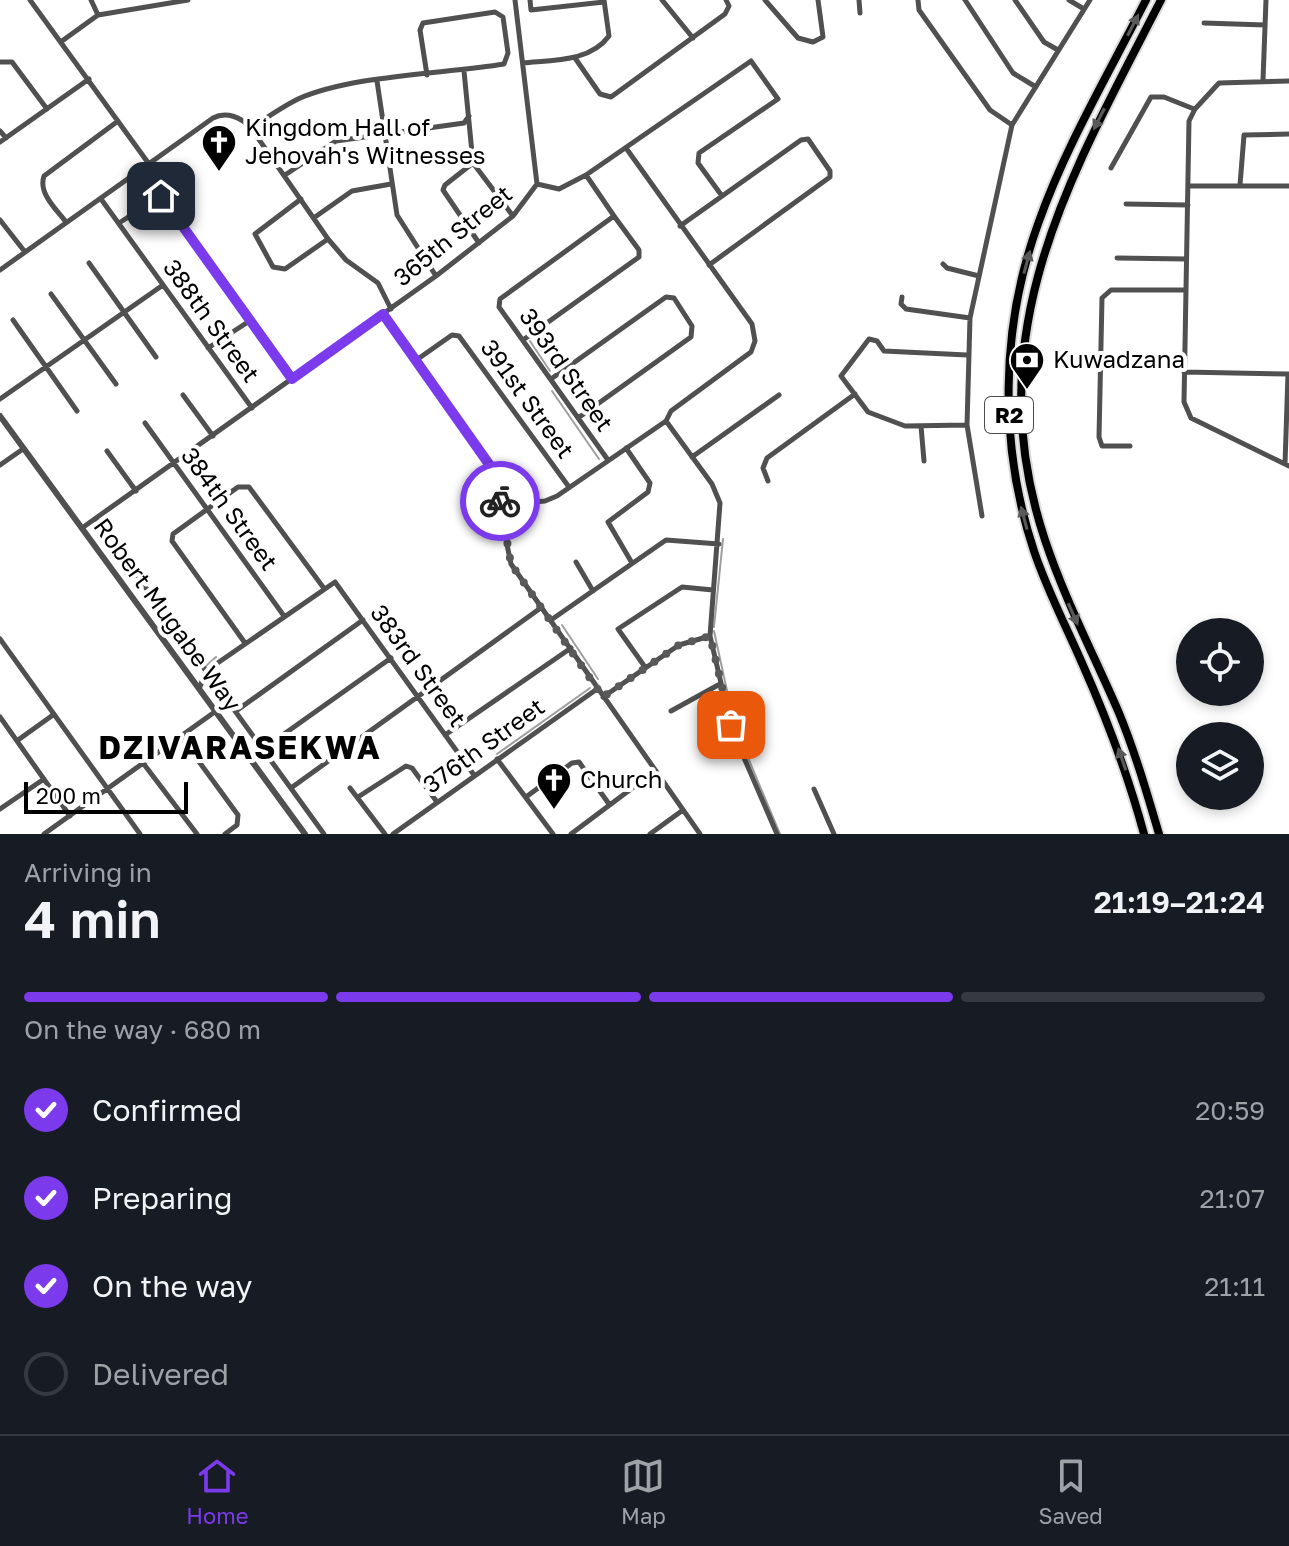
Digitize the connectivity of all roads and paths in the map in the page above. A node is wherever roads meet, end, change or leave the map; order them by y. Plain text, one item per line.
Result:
1 (30, 0) edge
2 (91, 0) edge
3 (188, 0) edge
4 (515, 0) edge
5 (530, 0) edge
6 (662, 0) edge
7 (726, 0) edge
8 (765, 0) edge
9 (818, 0) edge
10 (859, 0) edge
11 (918, 0) edge
12 (965, 0) edge
13 (1015, 0) edge
14 (1069, 0) edge
15 (1090, 0) edge
16 (1146, 0) edge
17 (1161, 0) edge
18 (1266, 0) edge
19 (604, 1) edge
20 (131, 4) edge
21 (1084, 9) junction
22 (860, 13) dead end
23 (98, 15) junction
24 (1204, 23) dead end
25 (1265, 25) junction
26 (693, 38) junction
27 (62, 41) junction
28 (1059, 50) junction
29 (575, 58) junction
30 (0, 62) edge
31 (523, 63) junction
32 (464, 71) junction
33 (427, 75) junction
34 (89, 79) junction
35 (1263, 80) junction
36 (377, 81) junction
37 (1289, 81) edge
38 (1036, 87) junction
39 (47, 109) junction
40 (1195, 109) junction
41 (469, 116) junction
42 (118, 121) junction
43 (1012, 125) junction
44 (251, 128) junction
45 (0, 131) edge
46 (385, 133) junction
47 (1289, 134) edge
48 (3, 140) edge
49 (626, 148) junction
50 (473, 163) junction
51 (149, 164) junction
52 (1111, 168) dead end
53 (285, 175) junction
54 (586, 175) junction
55 (391, 184) junction
56 (537, 184) junction
57 (1240, 185) junction
58 (1188, 186) junction
59 (1289, 186) edge
60 (722, 196) junction
61 (101, 199) junction
62 (301, 199) junction
63 (1126, 204) dead end
64 (1188, 205) junction
65 (513, 216) junction
66 (614, 216) junction
67 (315, 217) junction
68 (0, 220) edge
69 (66, 222) junction
70 (119, 223) junction
71 (680, 226) junction
72 (328, 239) junction
73 (479, 243) junction
74 (25, 252) junction
75 (1117, 258) dead end
76 (1186, 259) junction
77 (89, 263) dead end
78 (943, 264) dead end
79 (709, 265) junction
80 (0, 270) edge
81 (436, 276) junction
82 (979, 276) junction
83 (163, 284) junction
84 (1186, 290) junction
85 (51, 294) dead end
86 (902, 297) dead end
87 (391, 309) junction
88 (123, 312) junction
89 (383, 314) junction
90 (970, 318) junction
91 (13, 320) dead end
92 (251, 320) junction
93 (84, 339) junction
94 (523, 340) junction
95 (208, 348) junction
96 (967, 355) junction
97 (156, 357) dead end
98 (415, 361) junction
99 (46, 366) junction
100 (1184, 372) junction
101 (1289, 374) edge
102 (292, 379) junction
103 (551, 379) junction
104 (116, 384) dead end
105 (855, 394) junction
106 (183, 395) dead end
107 (779, 395) dead end
108 (0, 399) edge
109 (252, 408) junction
110 (77, 411) dead end
111 (0, 416) edge
112 (578, 418) junction
113 (666, 421) junction
114 (145, 423) dead end
115 (967, 425) junction
116 (921, 426) junction
117 (213, 436) junction
118 (1130, 446) dead end
119 (626, 448) junction
120 (23, 449) junction
121 (107, 451) dead end
122 (692, 457) junction
123 (608, 460) junction
124 (924, 461) dead end
125 (174, 463) junction
126 (0, 465) edge
127 (1287, 465) edge
128 (768, 481) dead end
129 (569, 487) junction
130 (136, 491) junction
131 (501, 505) junction
132 (207, 511) junction
133 (982, 516) dead end
134 (96, 519) junction
135 (82, 528) junction
136 (719, 544) junction
137 (576, 562) dead end
138 (632, 563) junction
139 (323, 587) junction
140 (713, 590) junction
141 (593, 591) junction
142 (542, 607) junction
143 (284, 616) junction
144 (363, 620) junction
145 (551, 620) junction
146 (710, 636) junction
147 (0, 639) edge
148 (245, 643) junction
149 (571, 648) junction
150 (391, 658) junction
151 (645, 667) junction
152 (206, 671) junction
153 (720, 684) junction
154 (199, 689) junction
155 (597, 689) junction
156 (420, 697) junction
157 (603, 697) junction
158 (216, 711) junction
159 (236, 711) junction
160 (671, 711) dead end
161 (53, 715) junction
162 (0, 717) edge
163 (445, 735) junction
164 (181, 737) junction
165 (18, 740) junction
166 (263, 749) junction
167 (497, 759) junction
168 (143, 763) junction
169 (655, 771) junction
170 (474, 775) junction
171 (44, 779) junction
172 (291, 788) junction
173 (350, 788) dead end
174 (814, 789) dead end
175 (107, 790) junction
176 (0, 797) edge
177 (358, 797) junction
178 (526, 797) junction
179 (437, 802) junction
180 (609, 804) junction
181 (3, 807) edge
182 (683, 810) junction
183 (70, 816) junction
184 (136, 828) junction
185 (44, 834) edge
186 (127, 834) edge
187 (140, 834) edge
188 (197, 834) edge
189 (225, 834) edge
190 (305, 834) edge
191 (324, 834) edge
192 (385, 834) edge
193 (393, 834) edge
194 (553, 834) edge
195 (571, 834) edge
196 (650, 834) edge
197 (700, 834) edge
198 (777, 834) edge
199 (834, 834) edge
200 (1144, 834) edge
201 (1159, 834) edge

1 - 27 street
2 - 23 street
3 - 20 street
4 - 31 street
5 - 19 street
6 - 26 street
7 - 26 street
8 - 9 street
10 - 22 street
11 - 43 street
12 - 38 street
13 - 28 street
14 - 21 street
15 - 21 street
200 -> 16 highway, R2
17 -> 201 highway, R2
18 - 25 street
19 - 29 street
20 - 23 street
21 - 28 street
23 - 27 street
24 - 25 street
25 - 35 street
26 - 29 street
27 - 34 street
28 - 38 street
29 - 31 street
30 - 39 street
31 - 56 street
32 - 33 street
32 - 33 street
32 - 41 street
33 - 36 street
34 - 39 street
34 - 42 street
35 - 37 street
35 - 40 street
36 - 44 street
36 - 46 street
38 - 43 street
39 - 48 street
40 - 52 street
40 - 58 street
41 - 46 street
41 - 50 street
42 - 51 street
42 - 69 street
43 - 82 street
44 - 51 street
44 - 53 street
45 - 48 street
46 - 53 street
46 - 55 street
47 - 57 street
49 - 54 street
49 - 60 street
49 - 71 street
50 - 65 street
50 - 73 street
51 - 61 street
53 - 62 street
54 - 56 street, 365th Street
54 - 66 street
55 - 67 street
55 - 81 street
56 - 65 street, 365th Street
57 - 58 street
57 - 59 street
58 - 64 street
60 - 71 street
60 - 79 street
61 - 69 street
61 - 70 street, 388th Street
62 - 67 street
62 - 72 street
63 - 64 street
64 - 76 street
65 - 73 street, 365th Street
66 - 94 street, 393rd Street
66 - 94 street
67 - 72 street
68 - 74 street
69 - 74 street
70 - 83 street, 388th Street
70 - 92 street
71 - 79 street
72 - 87 street
73 - 81 street, 365th Street
74 - 80 street
75 - 76 street
76 - 84 street
77 - 88 street
78 - 82 street
79 - 113 street
81 - 87 street, 365th Street
82 - 90 street
83 - 88 street
83 - 95 street, 388th Street
84 - 100 street
84 - 118 street
85 - 93 street
86 - 90 street
87 - 89 street, 365th Street
88 - 93 street
88 - 97 street
89 - 98 street, 365th Street
89 - 102 street, 365th Street
90 - 96 street
91 - 99 street
92 - 95 street
92 - 102 street
93 - 99 street
93 - 104 street
94 - 103 street, 393rd Street
95 - 109 street, 388th Street
96 - 105 street
96 - 115 street
98 - 129 street, 391st Street
98 - 131 street, 365th Street
99 - 108 street
99 - 110 street
100 - 101 street
100 - 127 street
101 - 127 street
102 - 109 street, 365th Street
103 - 112 street, 393rd Street
103 - 112 street
105 - 116 street
105 - 128 street
106 - 117 street
107 - 122 street
109 - 117 street, 365th Street
111 - 120 street, Robert Mugabe Way
112 - 123 street, 393rd Street
113 - 119 street
113 - 122 street
114 - 125 street, 384th Street
115 - 116 street
115 - 133 street
116 - 124 street
117 - 125 street, 365th Street
119 - 123 street
119 - 138 street
120 - 126 street
120 - 135 street, Robert Mugabe Way
121 - 130 street
122 - 136 street
123 - 129 street
125 - 130 street, 365th Street
125 - 132 street, 384th Street
129 - 131 street
130 - 134 street, 365th Street
131 - 142 street, 365th Street
132 - 139 street
132 - 143 street, 384th Street
132 - 148 street
134 - 135 street, 365th Street
134 - 152 street
135 - 154 street, Robert Mugabe Way
136 - 138 street
136 - 140 street
137 - 141 street
138 - 141 street
139 - 143 street
139 - 144 street, 383rd Street
140 - 146 street
140 - 151 street
141 - 145 street
142 - 145 street, 365th Street
142 - 156 street
143 - 148 street
144 - 150 street, 383rd Street
144 - 159 street
145 - 149 street, 365th Street
146 - 151 street
146 - 153 street
147 - 161 street
148 - 152 street
149 - 155 street, 365th Street
149 - 163 street
150 - 156 street, 383rd Street
150 - 166 street
151 - 157 street
152 - 154 street
152 - 159 street
153 - 160 street
153 - 198 street
154 - 158 street, Robert Mugabe Way
155 - 157 street, 365th Street
155 - 167 street, 376th Street
156 - 163 street, 383rd Street
156 - 172 street
157 - 169 street, 365th Street
158 - 164 street
158 - 190 street, Robert Mugabe Way
159 - 166 street
161 - 165 street
161 - 175 street
162 - 165 street
163 - 170 street, 383rd Street
164 - 168 street
164 - 189 street
165 - 171 street
166 - 172 street
167 - 170 street, 376th Street
167 - 178 street
168 - 175 street
168 - 188 street
169 - 180 street
169 - 182 street, 365th Street
170 - 179 street, 376th Street
171 - 181 street
171 - 183 street
172 - 191 street
173 - 177 street
174 - 199 street
175 - 183 street
175 - 184 street
176 - 181 street
177 - 179 street
177 - 192 street
178 - 180 street
178 - 194 street
179 - 193 street, 376th Street
180 - 195 street
182 - 196 street
182 - 197 street, 365th Street
183 - 185 street
184 - 186 street
184 - 187 street

